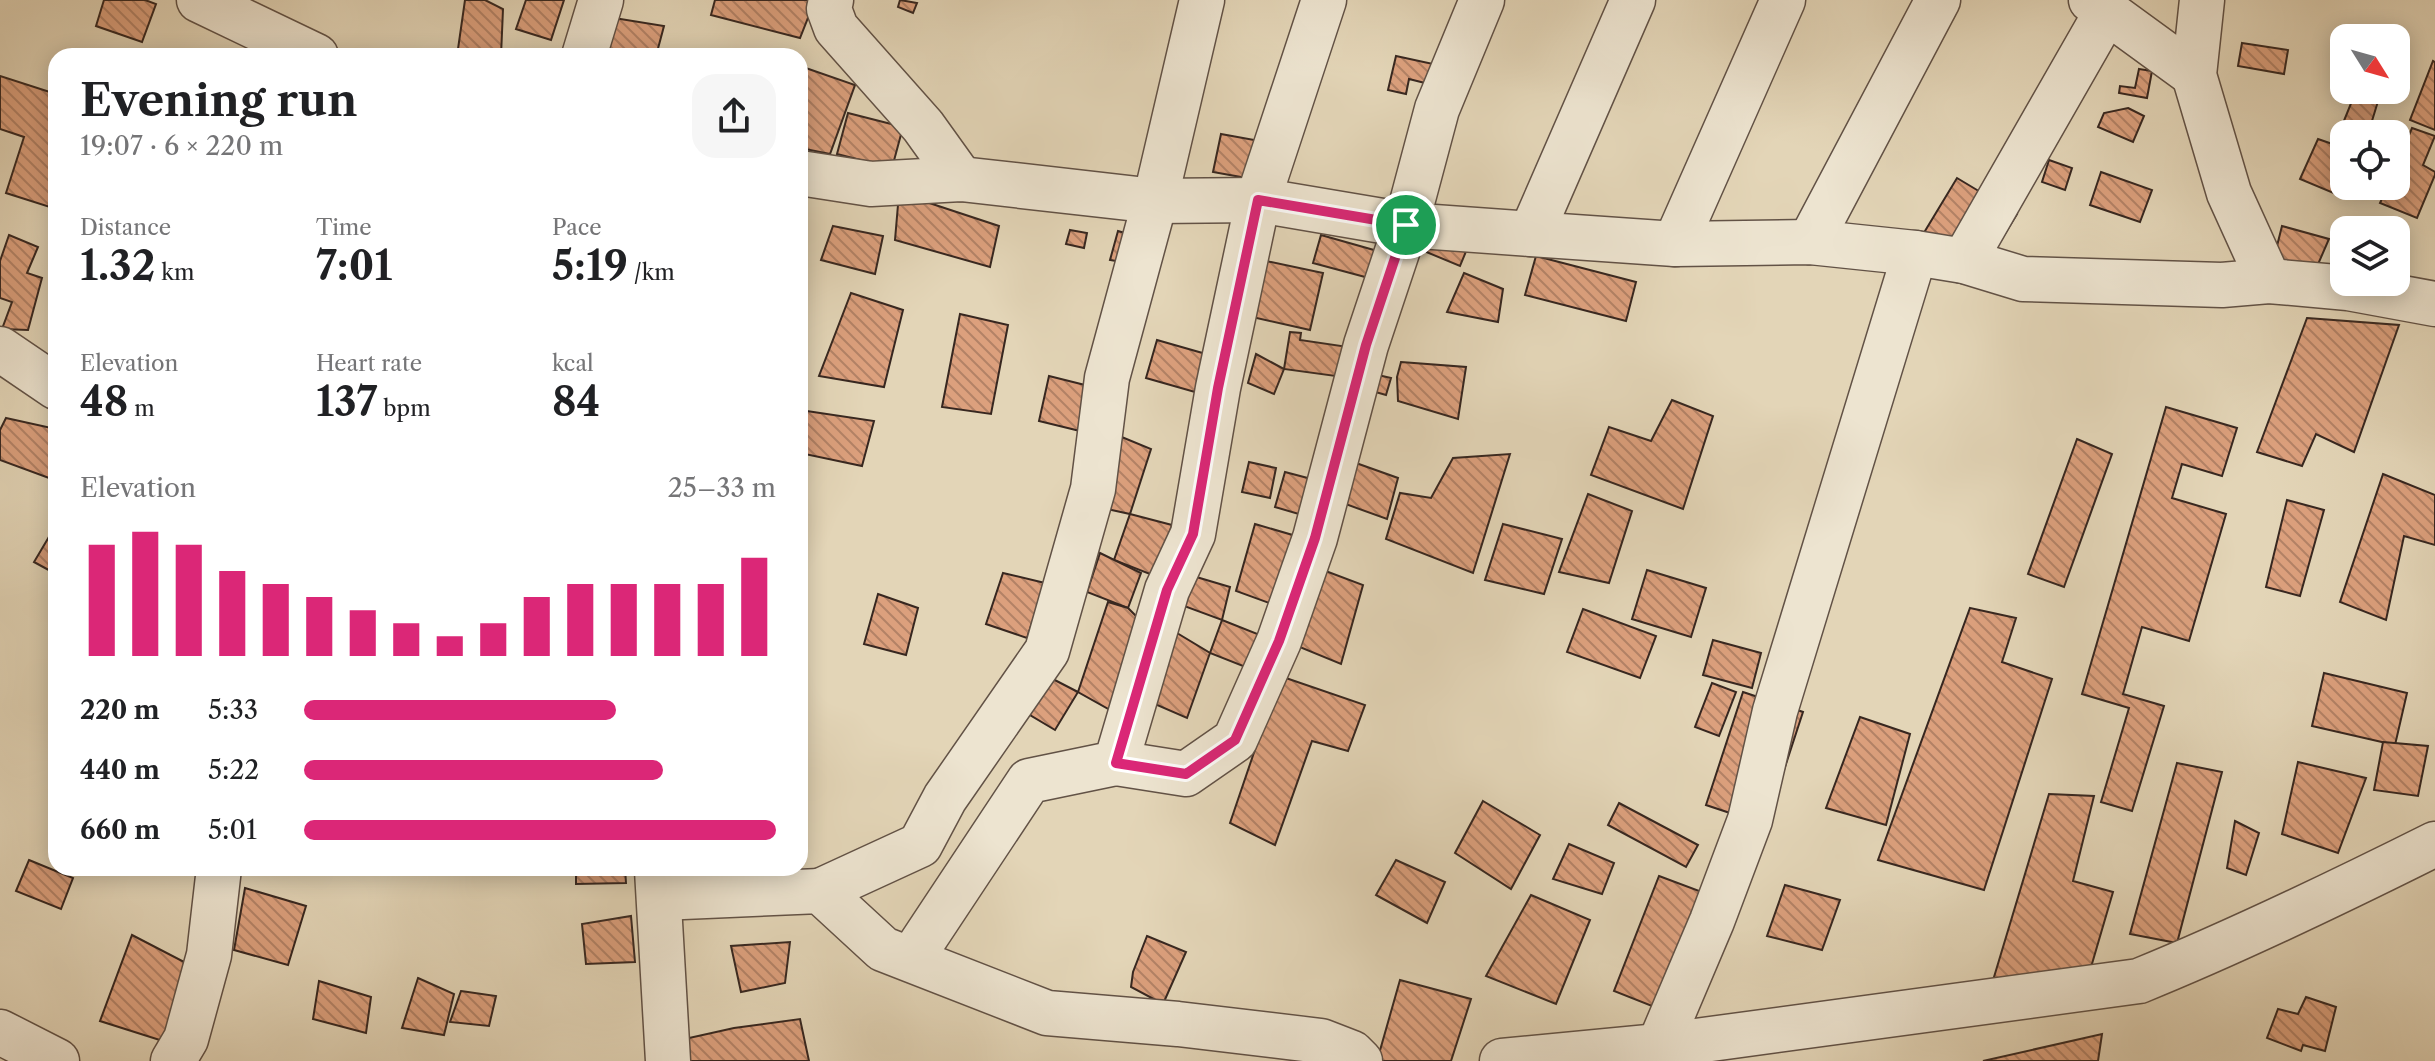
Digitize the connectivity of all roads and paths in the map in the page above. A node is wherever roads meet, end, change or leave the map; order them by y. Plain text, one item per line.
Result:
1 (199, 0) edge
2 (601, 0) edge
3 (831, 0) edge
4 (1202, 0) edge
5 (1324, 0) edge
6 (1482, 0) edge
7 (1633, 0) edge
8 (1783, 0) edge
9 (1938, 0) edge
10 (2202, 0) edge
11 (2099, 6) edge
12 (299, 48) edge
13 (586, 48) edge
14 (2194, 75) junction
15 (808, 174) edge
16 (961, 179) junction
17 (1258, 200) junction
18 (1155, 201) junction
19 (1406, 225) junction
20 (1531, 234) junction
21 (1810, 242) junction
22 (1675, 244) junction
23 (1915, 253) junction
24 (1964, 261) junction
25 (2269, 281) junction
26 (2435, 304) edge
27 (0, 349) edge
28 (48, 382) edge
29 (1116, 763) junction
30 (2435, 844) edge
31 (218, 876) edge
32 (658, 883) edge
33 (820, 891) junction
34 (911, 959) junction
35 (0, 1032) edge
36 (1659, 1046) junction
37 (57, 1061) edge
38 (173, 1061) edge
39 (668, 1061) edge
40 (1360, 1061) edge
41 (1502, 1061) edge

1 - 12 street
2 - 13 street
3 - 16 street
4 - 18 street
5 - 17 street
6 - 19 street
7 - 20 street
8 - 22 street
9 - 21 street
10 - 14 street
11 - 14 street
11 - 24 street
14 - 25 street
15 - 16 street
16 - 18 street
17 - 18 street
17 - 19 street
17 - 29 street
18 - 33 street
19 - 20 street
19 - 29 street
20 - 22 street
21 - 22 street
21 - 23 street
23 - 24 street
23 - 36 street
24 - 25 street
25 - 26 street
27 - 28 street
29 - 34 street
30 - 36 street
31 - 38 street
32 - 33 street
32 - 39 street
33 - 34 street
34 - 40 street
35 - 37 street
36 - 41 street

